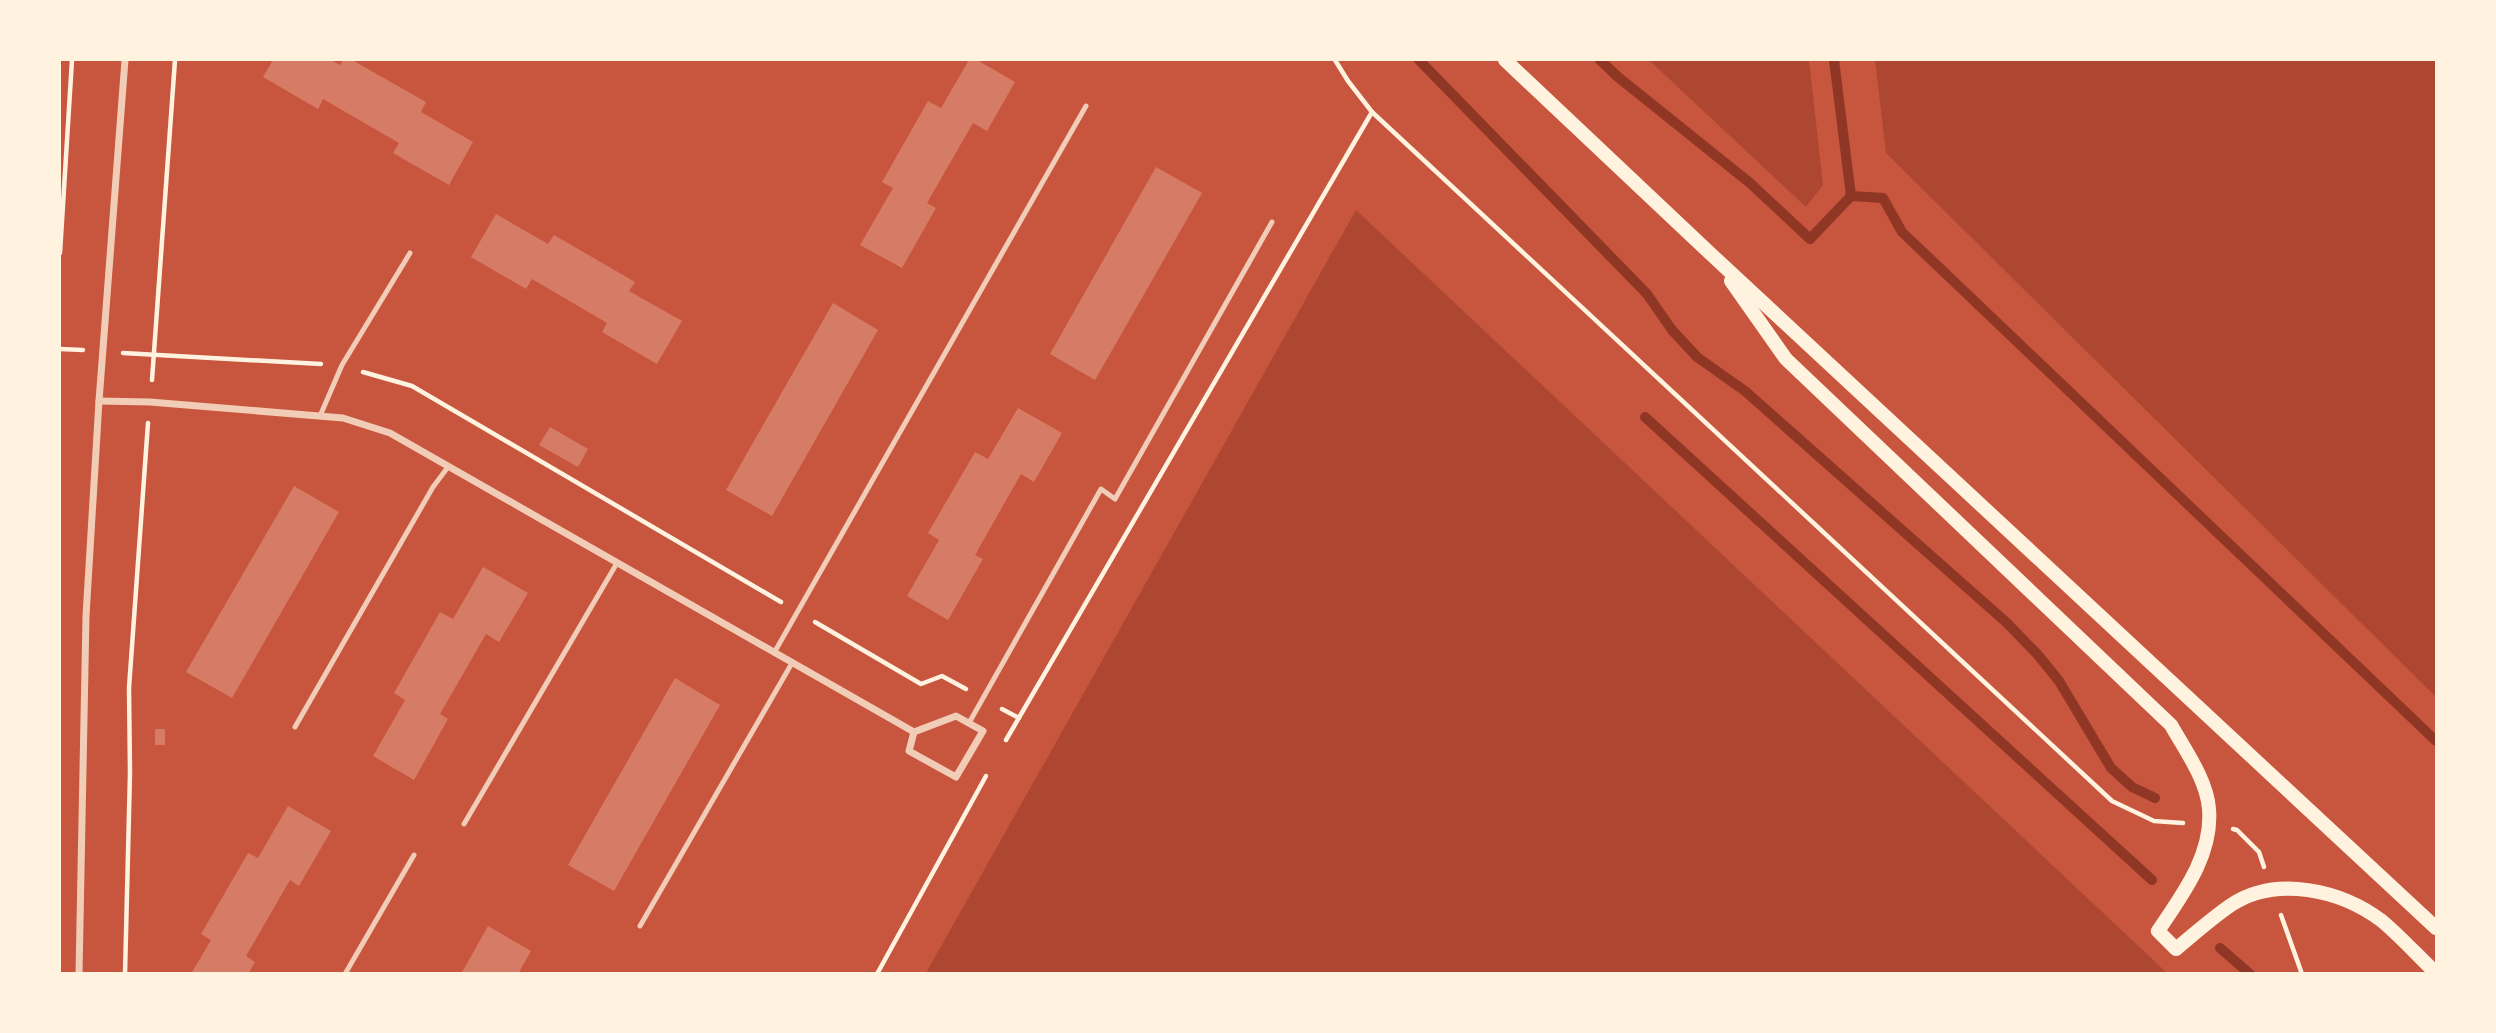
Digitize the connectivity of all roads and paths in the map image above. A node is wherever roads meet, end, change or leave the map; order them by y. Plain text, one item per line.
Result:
1 (72, 60) edge
2 (125, 60) edge
3 (176, 60) edge
4 (1335, 60) edge
5 (1505, 60) edge
6 (1086, 106) dead end
7 (1372, 112) junction
8 (1272, 222) dead end
9 (60, 253) edge
10 (410, 253) dead end
11 (1714, 257) junction
12 (60, 349) edge
13 (104, 351) junction
14 (155, 355) junction
15 (342, 365) junction
16 (99, 401) junction
17 (150, 402) junction
18 (320, 416) junction
19 (448, 467) junction
20 (617, 563) junction
21 (799, 612) junction
22 (774, 653) junction
23 (792, 663) junction
24 (984, 699) junction
25 (1018, 718) junction
26 (969, 723) junction
27 (295, 727) dead end
28 (914, 732) junction
29 (1006, 741) dead end
30 (987, 775) dead end
31 (464, 824) dead end
32 (2208, 825) junction
33 (414, 855) dead end
34 (2272, 891) junction
35 (640, 926) dead end
36 (2437, 928) edge
37 (2437, 973) edge
38 (79, 974) edge
39 (125, 974) edge
40 (345, 974) edge
41 (877, 974) edge
42 (2302, 974) edge

1 - 9 path
2 - 13 street
3 - 14 path
4 - 7 path
5 - 11 main road
6 - 21 lane
7 - 25 path
7 - 32 path
8 - 24 lane
10 - 15 lane
11 - 32 main road
11 - 36 main road
12 - 13 path
13 - 14 path
13 - 16 street
14 - 15 path
14 - 17 path
15 - 18 lane
15 - 21 path
16 - 17 street
16 - 38 street
17 - 18 street
17 - 39 path
18 - 19 street
19 - 20 street
19 - 27 lane
20 - 22 street
20 - 31 lane
21 - 22 lane
21 - 24 path
22 - 23 street
23 - 28 street
23 - 35 lane
24 - 25 path
24 - 26 lane
25 - 29 path
26 - 28 street
26 - 28 street
30 - 41 path
32 - 34 path
32 - 34 main road
33 - 40 lane
34 - 37 main road
34 - 42 path

